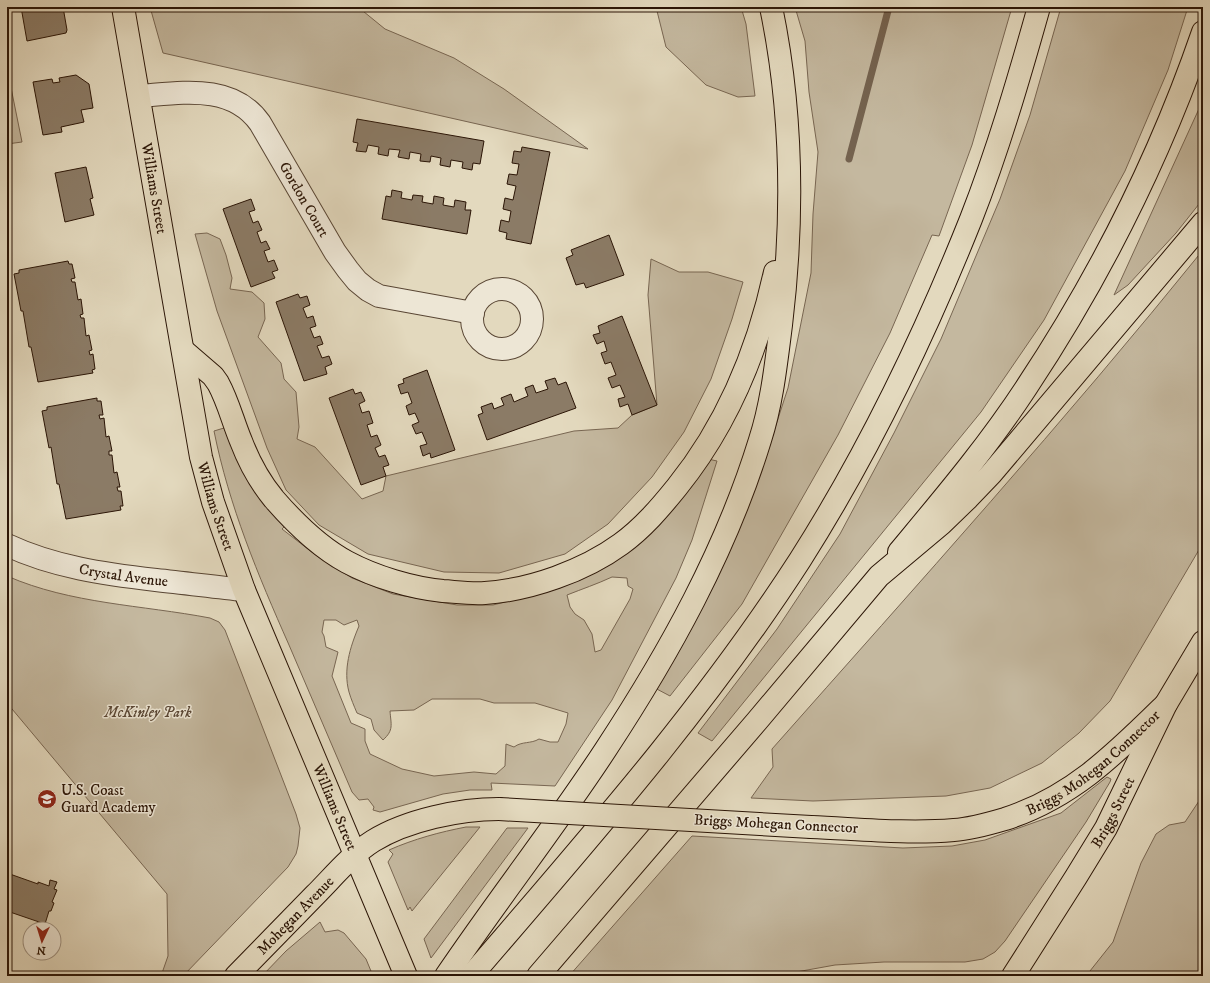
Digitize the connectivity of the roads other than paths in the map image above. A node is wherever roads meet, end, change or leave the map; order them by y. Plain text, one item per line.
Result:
1 (123, 7) edge
2 (771, 7) edge
3 (1039, 7) edge
4 (1203, 32) edge
5 (139, 96) junction
6 (790, 194) junction
7 (1203, 223) edge
8 (473, 314) dead end
9 (184, 351) junction
10 (7, 544) edge
11 (879, 576) junction
12 (244, 590) junction
13 (1203, 642) edge
14 (1166, 704) junction
15 (356, 855) junction
16 (236, 976) edge
17 (406, 976) edge
18 (446, 976) edge
19 (470, 976) edge
20 (538, 976) edge
21 (1013, 976) edge

1 - 5 main road, Williams Street
2 - 6 main road
3 - 19 main road
4 - 11 main road
5 - 8 street, Gordon Court
5 - 9 main road, Williams Street
6 - 9 main road
6 - 18 main road
7 - 11 main road
9 - 12 main road, Williams Street
10 - 12 street, Crystal Avenue
11 - 20 main road
12 - 15 main road, Williams Street
13 - 14 main road, Briggs Street
14 - 15 main road, Briggs Mohegan Connector, bridge
14 - 21 main road, Briggs Street
15 - 16 main road, Mohegan Avenue
15 - 17 main road, Williams Street

